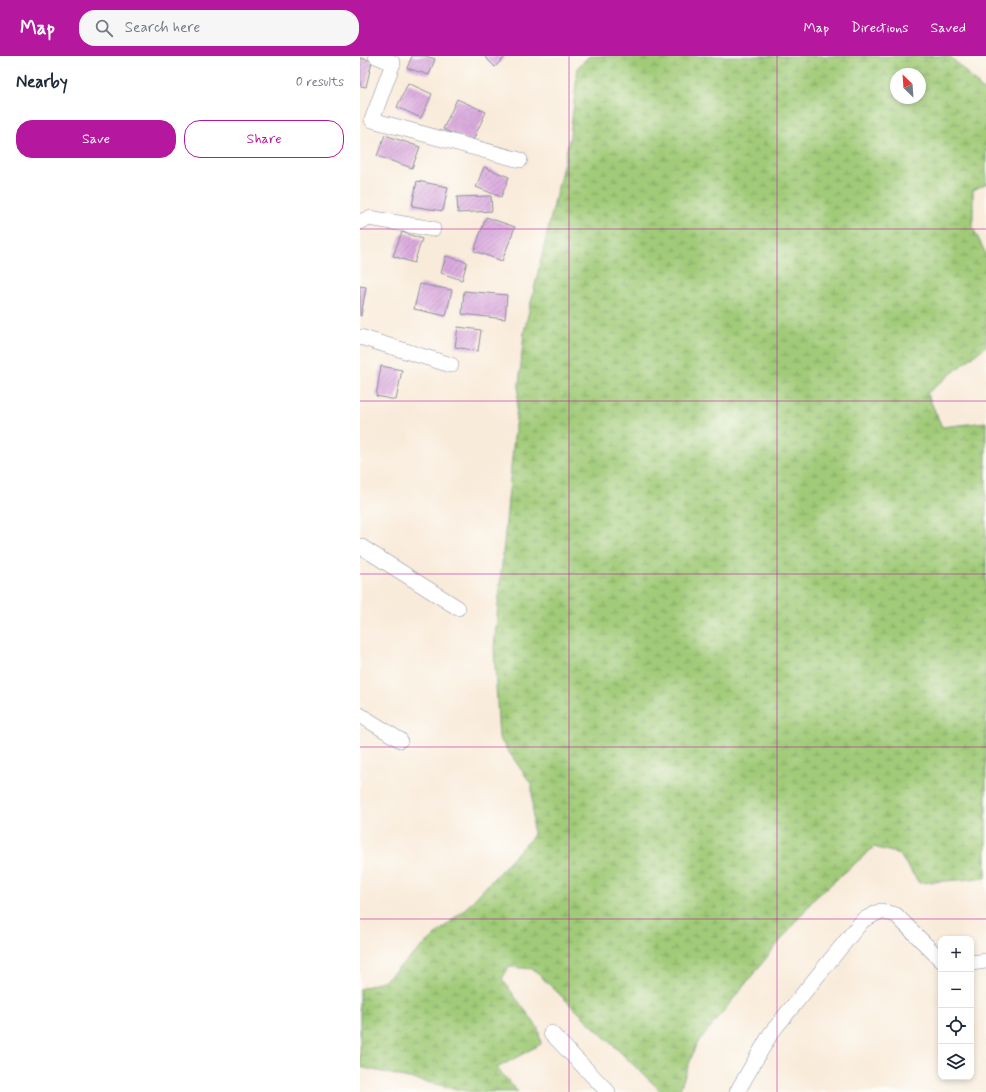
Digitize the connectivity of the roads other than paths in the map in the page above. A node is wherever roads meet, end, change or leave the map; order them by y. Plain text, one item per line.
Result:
1 (376, 56) edge
2 (520, 160) dead end
3 (360, 222) edge
4 (432, 229) dead end
5 (360, 337) edge
6 (450, 365) dead end
7 (360, 546) edge
8 (458, 608) dead end
9 (360, 715) edge
10 (400, 740) dead end
11 (938, 957) edge
12 (986, 961) edge
13 (974, 963) edge
14 (551, 1033) dead end
15 (608, 1092) edge
16 (737, 1092) edge

1 - 2 street
3 - 4 street
5 - 6 street
7 - 8 street
9 - 10 street
11 - 16 street
12 - 13 street
14 - 15 street

